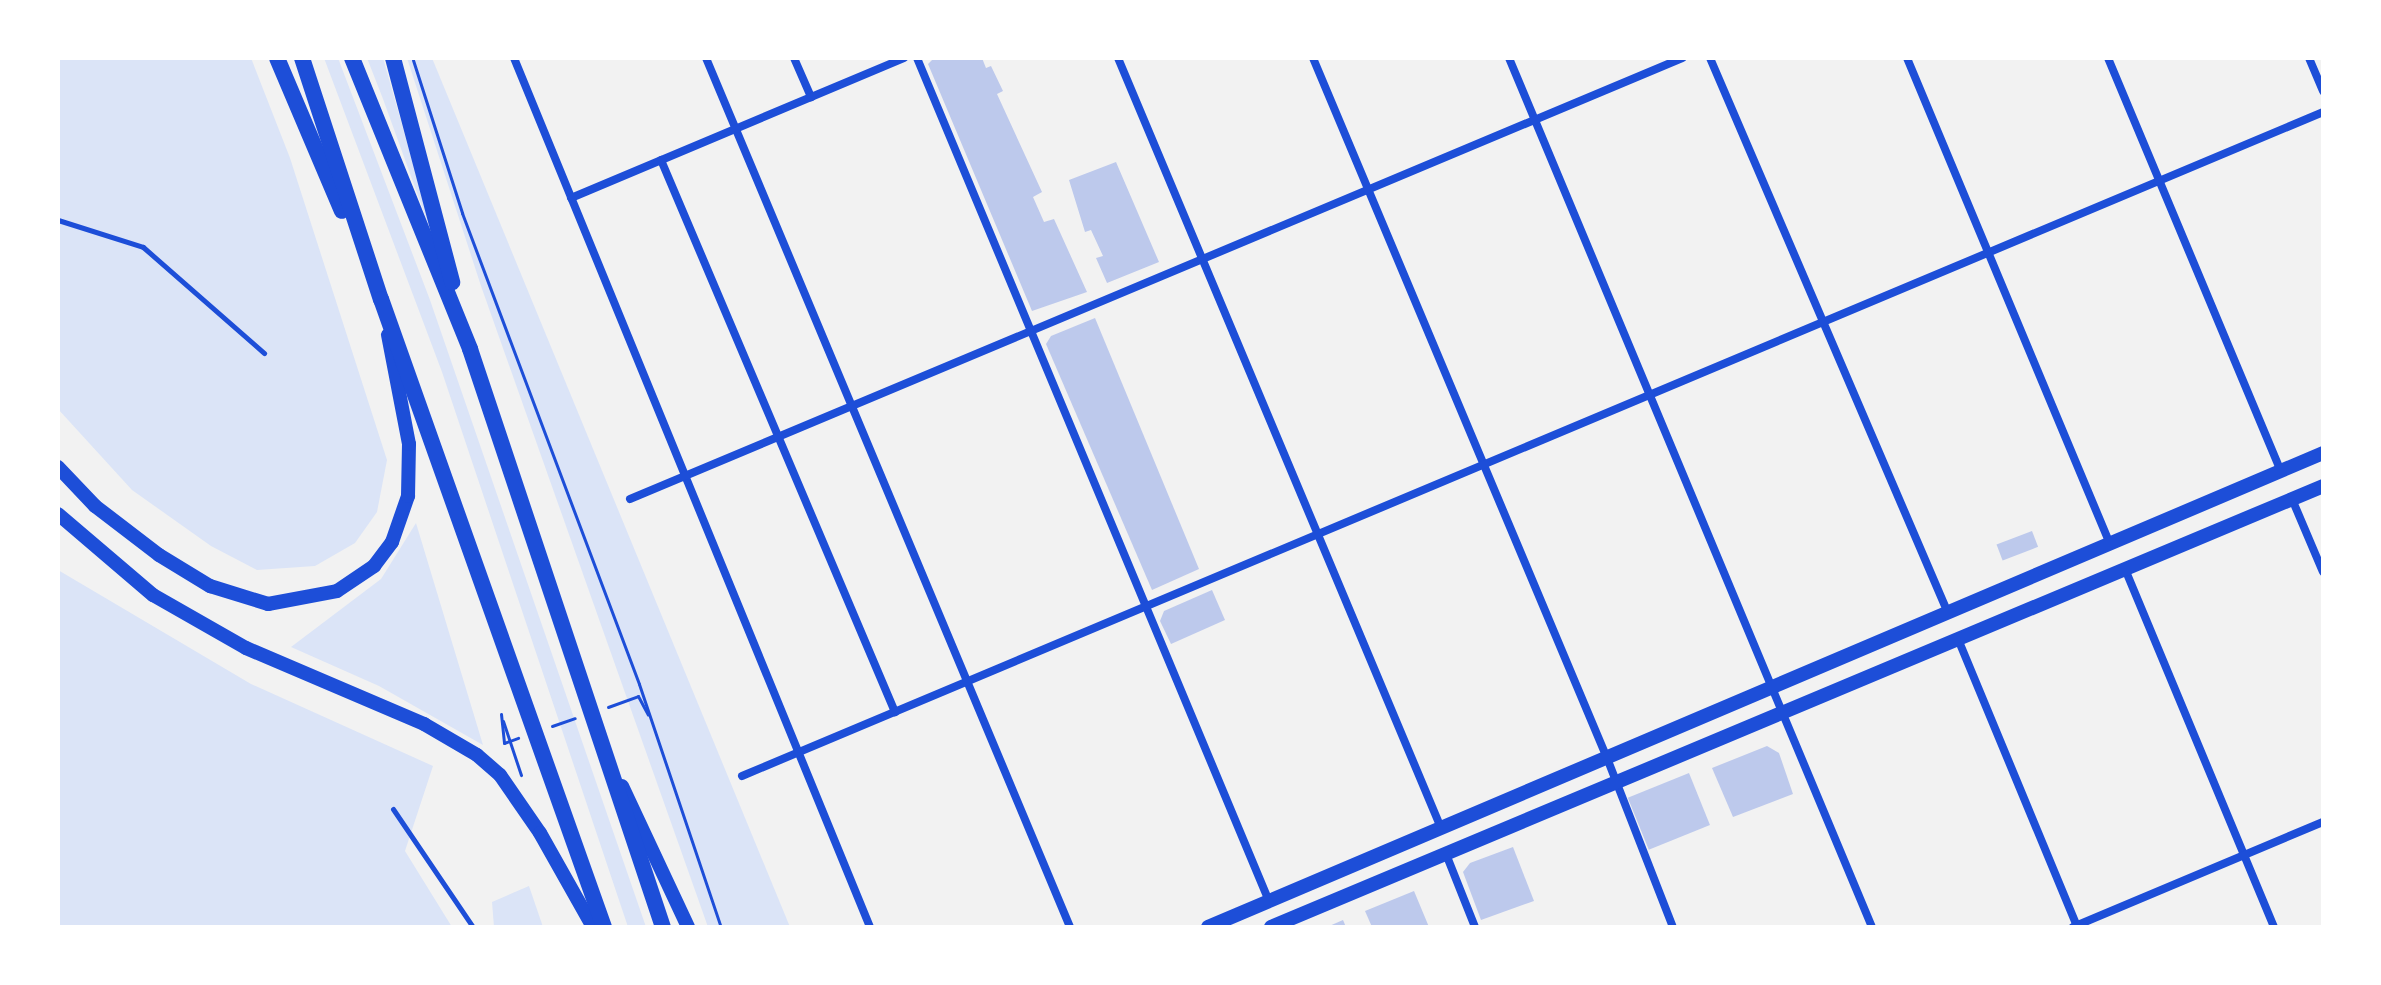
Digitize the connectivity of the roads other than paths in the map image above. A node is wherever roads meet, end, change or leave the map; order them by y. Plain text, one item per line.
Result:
1 (277, 58) edge
2 (302, 58) edge
3 (352, 58) edge
4 (393, 58) edge
5 (514, 58) edge
6 (706, 58) edge
7 (794, 58) edge
8 (904, 58) edge
9 (917, 58) edge
10 (1118, 58) edge
11 (1313, 58) edge
12 (1509, 58) edge
13 (1682, 58) edge
14 (1710, 58) edge
15 (1907, 58) edge
16 (2108, 58) edge
17 (2309, 58) edge
18 (2323, 91) edge
19 (811, 97) junction
20 (2323, 112) edge
21 (1535, 120) junction
22 (735, 129) junction
23 (661, 160) junction
24 (2159, 181) junction
25 (1368, 190) junction
26 (571, 198) junction
27 (58, 220) edge
28 (1988, 253) junction
29 (1202, 259) junction
30 (381, 299) junction
31 (1820, 323) junction
32 (1031, 331) junction
33 (470, 349) junction
34 (264, 353) dead end
35 (1650, 395) junction
36 (851, 406) junction
37 (778, 437) junction
38 (2323, 453) edge
39 (1484, 464) junction
40 (58, 467) edge
41 (2281, 471) junction
42 (685, 476) junction
43 (2323, 486) edge
44 (630, 499) dead end
45 (2292, 499) junction
46 (58, 514) edge
47 (1318, 534) junction
48 (2110, 544) junction
49 (2125, 569) junction
50 (2323, 572) edge
51 (1146, 607) junction
52 (1948, 613) junction
53 (1958, 639) junction
54 (967, 682) junction
55 (1773, 687) junction
56 (895, 712) junction
57 (1784, 712) junction
58 (798, 753) junction
59 (1607, 758) junction
60 (612, 766) junction
61 (742, 776) dead end
62 (1614, 783) junction
63 (393, 809) dead end
64 (2323, 822) edge
65 (1441, 828) junction
66 (1446, 854) junction
67 (2244, 855) junction
68 (1269, 901) junction
69 (2076, 926) edge
70 (473, 927) edge
71 (593, 927) edge
72 (604, 927) edge
73 (663, 927) edge
74 (688, 927) edge
75 (870, 927) edge
76 (1070, 927) edge
77 (1208, 927) edge
78 (1271, 927) edge
79 (1475, 927) edge
80 (1673, 927) edge
81 (1872, 927) edge
82 (2274, 927) edge

1 - 30 highway
2 - 30 highway
3 - 33 highway
4 - 33 highway
5 - 26 street
6 - 22 street
7 - 19 street
8 - 19 street
9 - 32 street
10 - 29 street
11 - 25 street
12 - 21 street
13 - 21 street
14 - 31 street
15 - 28 street
16 - 24 street
17 - 18 street
19 - 22 street
20 - 24 street
21 - 25 street
21 - 35 street
22 - 23 street
22 - 36 street
23 - 26 street
23 - 37 street
24 - 28 street
24 - 41 street
25 - 29 street
25 - 39 street
26 - 42 street
27 - 34 lane
28 - 31 street
28 - 48 street
29 - 32 street
29 - 47 street
30 - 40 main road
30 - 72 highway
31 - 35 street
31 - 52 street
32 - 36 street
32 - 51 street
33 - 60 highway
35 - 39 street
35 - 55 street
36 - 37 street
36 - 54 street
37 - 42 street
37 - 56 street
38 - 41 main road
39 - 47 street
39 - 59 street
41 - 48 main road
42 - 44 street
42 - 58 street
43 - 45 main road
45 - 49 main road
45 - 50 street
46 - 71 main road
47 - 51 street
47 - 65 street
48 - 52 main road
49 - 53 main road
49 - 67 street
51 - 54 street
51 - 68 street
52 - 55 main road
53 - 57 main road
53 - 69 street
54 - 56 street
54 - 76 street
55 - 57 street
55 - 59 main road
56 - 58 street
57 - 62 main road
57 - 81 street
58 - 61 street
58 - 75 street
59 - 62 street
59 - 65 main road
60 - 73 highway
60 - 74 main road
62 - 66 main road
62 - 80 street
63 - 70 lane
64 - 67 street
65 - 68 main road
66 - 78 main road
66 - 79 street
67 - 69 street
67 - 82 street
68 - 77 main road

